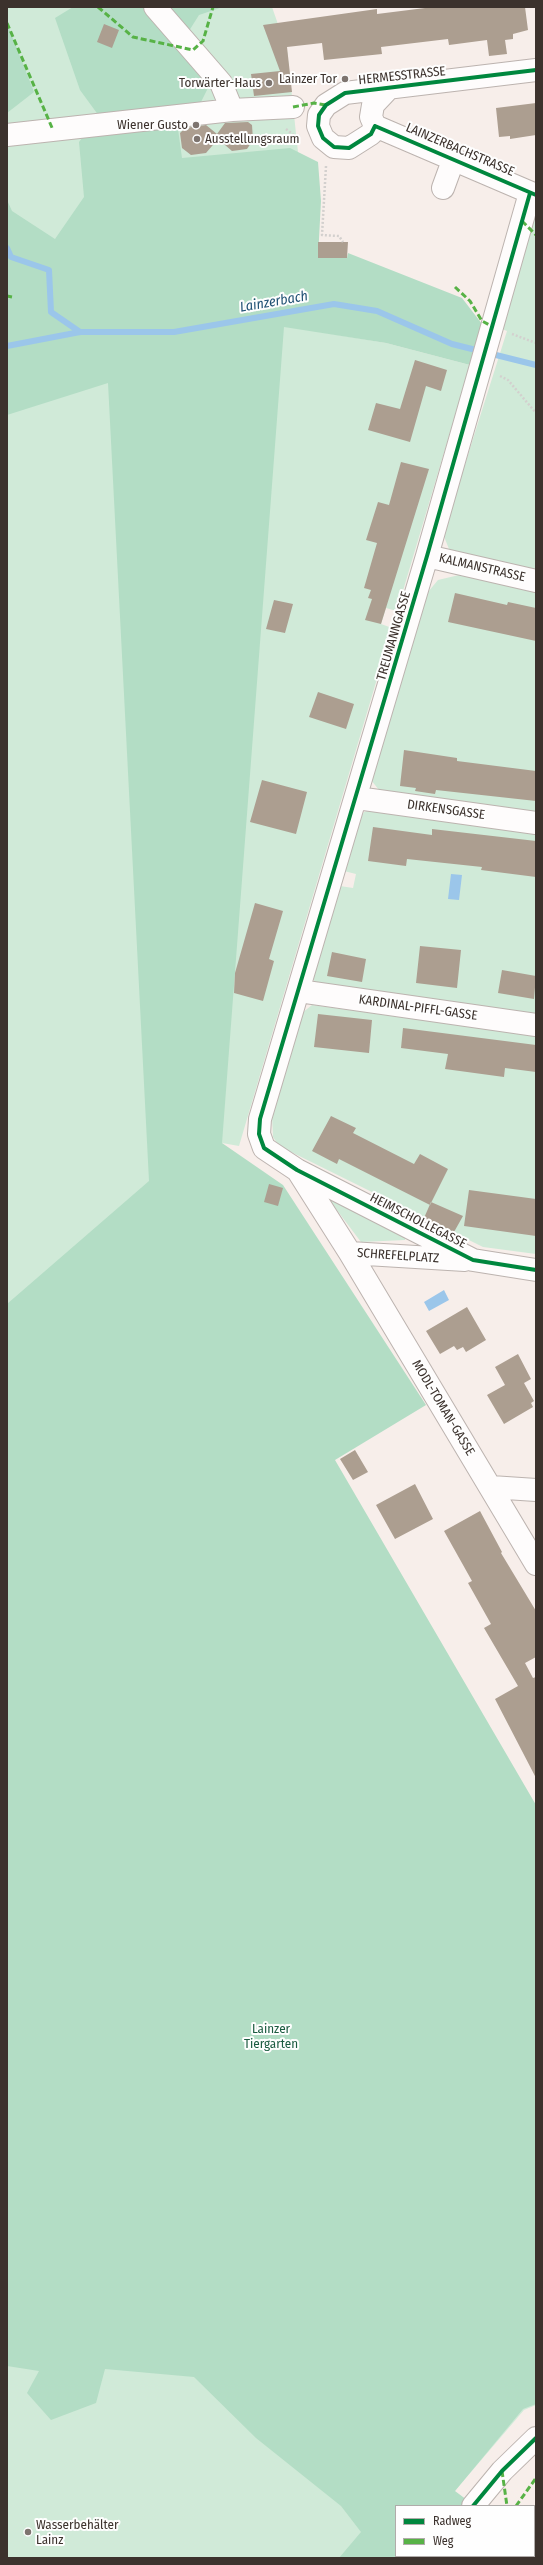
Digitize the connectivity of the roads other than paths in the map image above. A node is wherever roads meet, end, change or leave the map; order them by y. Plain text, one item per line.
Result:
1 (155, 7) edge
2 (536, 70) edge
3 (389, 88) junction
4 (293, 107) dead end
5 (232, 110) junction
6 (375, 126) junction
7 (7, 135) edge
8 (454, 158) junction
9 (443, 188) dead end
10 (533, 194) edge
11 (427, 556) junction
12 (536, 581) edge
13 (357, 798) junction
14 (536, 823) edge
15 (299, 991) junction
16 (536, 1025) edge
17 (297, 1170) junction
18 (350, 1253) junction
19 (473, 1260) junction
20 (536, 1270) edge
21 (491, 1487) junction
22 (536, 1490) edge
23 (536, 1564) edge
24 (536, 2438) edge
25 (474, 2505) edge

1 - 5 street
2 - 3 street, HERMESSTRASSE
3 - 6 street, HERMESSTRASSE
3 - 6 street, HERMESSTRASSE
4 - 5 street
5 - 7 street
6 - 8 street, LAINZERBACHSTRASSE
8 - 9 street
8 - 10 street, LAINZERBACHSTRASSE
10 - 11 street, TREUMANNGASSE
11 - 12 street, KALMANSTRASSE
11 - 13 street, TREUMANNGASSE
13 - 14 street, DIRKENSGASSE
13 - 15 street, TREUMANNGASSE
15 - 16 street, KARDINAL-PIFFL-GASSE
15 - 17 street, TREUMANNGASSE
17 - 18 street, SCHREFELPLATZ
17 - 19 street, HEIMSCHOLLEGASSE
18 - 19 street, SCHREFELPLATZ
18 - 21 street, MODL-TOMAN-GASSE
19 - 20 street, HEIMSCHOLLEGASSE
21 - 22 street
21 - 23 street, MODL-TOMAN-GASSE
24 - 25 street

